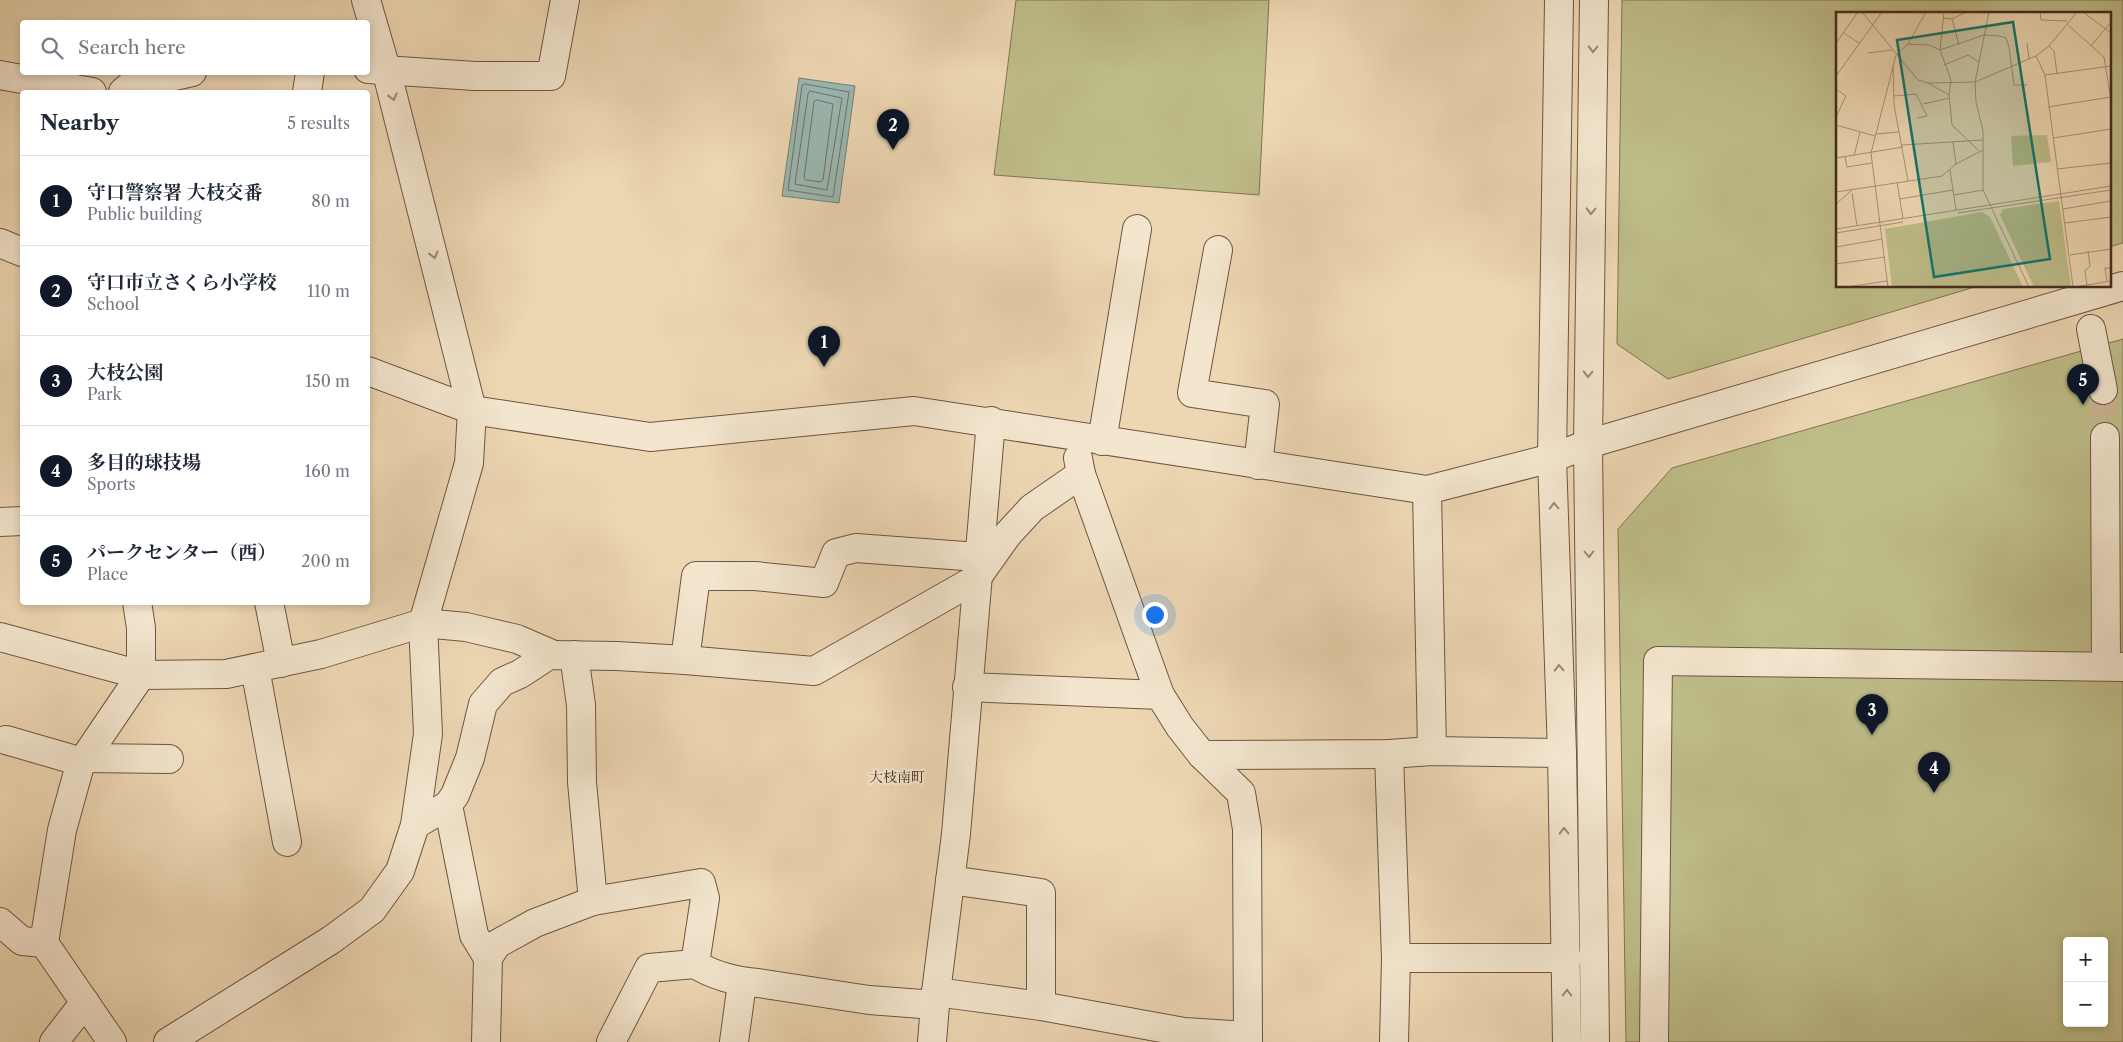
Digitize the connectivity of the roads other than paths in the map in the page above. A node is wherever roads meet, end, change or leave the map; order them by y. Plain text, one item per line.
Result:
1 (366, 0) edge
2 (566, 0) edge
3 (1559, 0) edge
4 (1594, 0) edge
5 (369, 20) edge
6 (370, 25) edge
7 (377, 69) edge
8 (0, 75) edge
9 (179, 75) edge
10 (310, 75) edge
11 (81, 90) edge
12 (125, 90) edge
13 (307, 90) edge
14 (1136, 229) dead end
15 (0, 243) edge
16 (1218, 250) dead end
17 (20, 251) edge
18 (2123, 286) edge
19 (2091, 329) dead end
20 (370, 372) edge
21 (2104, 390) tunnel mouth
22 (472, 410) junction
23 (991, 421) junction
24 (1075, 437) junction
25 (2105, 437) tunnel mouth
26 (1102, 440) junction
27 (1588, 444) junction
28 (1552, 458) junction
29 (1258, 465) junction
30 (1081, 474) junction
31 (1427, 490) junction
32 (20, 521) edge
33 (0, 522) edge
34 (977, 568) junction
35 (137, 605) edge
36 (270, 605) edge
37 (423, 623) junction
38 (0, 637) edge
39 (564, 655) junction
40 (685, 660) junction
41 (268, 665) junction
42 (2114, 666) edge
43 (141, 675) junction
44 (967, 687) junction
45 (1160, 695) junction
46 (6, 740) dead end
47 (1432, 750) junction
48 (1562, 753) junction
49 (1388, 754) junction
50 (1202, 755) junction
51 (169, 759) dead end
52 (84, 760) junction
53 (448, 805) junction
54 (414, 825) junction
55 (287, 842) dead end
56 (950, 880) junction
57 (593, 901) junction
58 (0, 922) edge
59 (44, 943) junction
60 (488, 958) junction
61 (1396, 958) junction
62 (1567, 958) junction
63 (699, 967) junction
64 (742, 982) junction
65 (935, 998) junction
66 (85, 1002) junction
67 (1041, 1006) junction
68 (1248, 1039) edge
69 (54, 1042) edge
70 (112, 1042) edge
71 (168, 1042) edge
72 (486, 1042) edge
73 (611, 1042) edge
74 (734, 1042) edge
75 (932, 1042) edge
76 (1394, 1042) edge
77 (1567, 1042) edge
78 (1595, 1042) edge
79 (1654, 1042) edge

1 - 5 street
2 - 7 street
3 - 28 street
4 -> 27 street
6 - 7 street
7 -> 22 street
8 - 11 street
9 - 12 street
10 - 13 street
14 - 26 street
15 - 17 street
16 - 29 street
18 - 27 street
19 - 21 street
20 - 22 street
22 - 23 street
22 - 37 street
23 - 24 street
23 - 34 street
24 - 26 street
24 - 30 street
25 - 42 street
26 - 29 street
27 - 28 street
27 -> 78 street
28 - 31 street
48 -> 28 street
29 - 31 street
30 - 34 street
30 - 45 street
31 - 47 street
32 - 33 street
34 - 40 street
34 - 40 street
34 - 44 street
35 - 43 street
36 - 41 street
37 - 39 street
37 - 41 street
37 - 54 street
38 - 43 street
39 - 40 street
39 - 53 street
39 - 57 street
41 - 43 street
41 - 55 street
42 - 79 street
43 - 52 street
44 - 45 street
44 - 56 street
45 - 50 street
46 - 52 street
47 - 48 street
47 - 49 street
62 -> 48 street
49 - 50 street
49 - 61 street
50 - 68 street
51 - 52 street
52 - 59 street
53 - 54 street
53 - 60 street
54 - 71 street
56 - 65 street
56 - 67 street
57 - 60 street
57 - 63 street
58 - 59 street
59 - 66 street
60 - 72 street
61 - 62 street
61 - 76 street
77 -> 62 street
63 - 64 street
63 - 73 street
64 - 65 street
64 - 74 street
65 - 67 street
65 - 75 street
66 - 69 street
66 - 70 street
67 - 68 street

